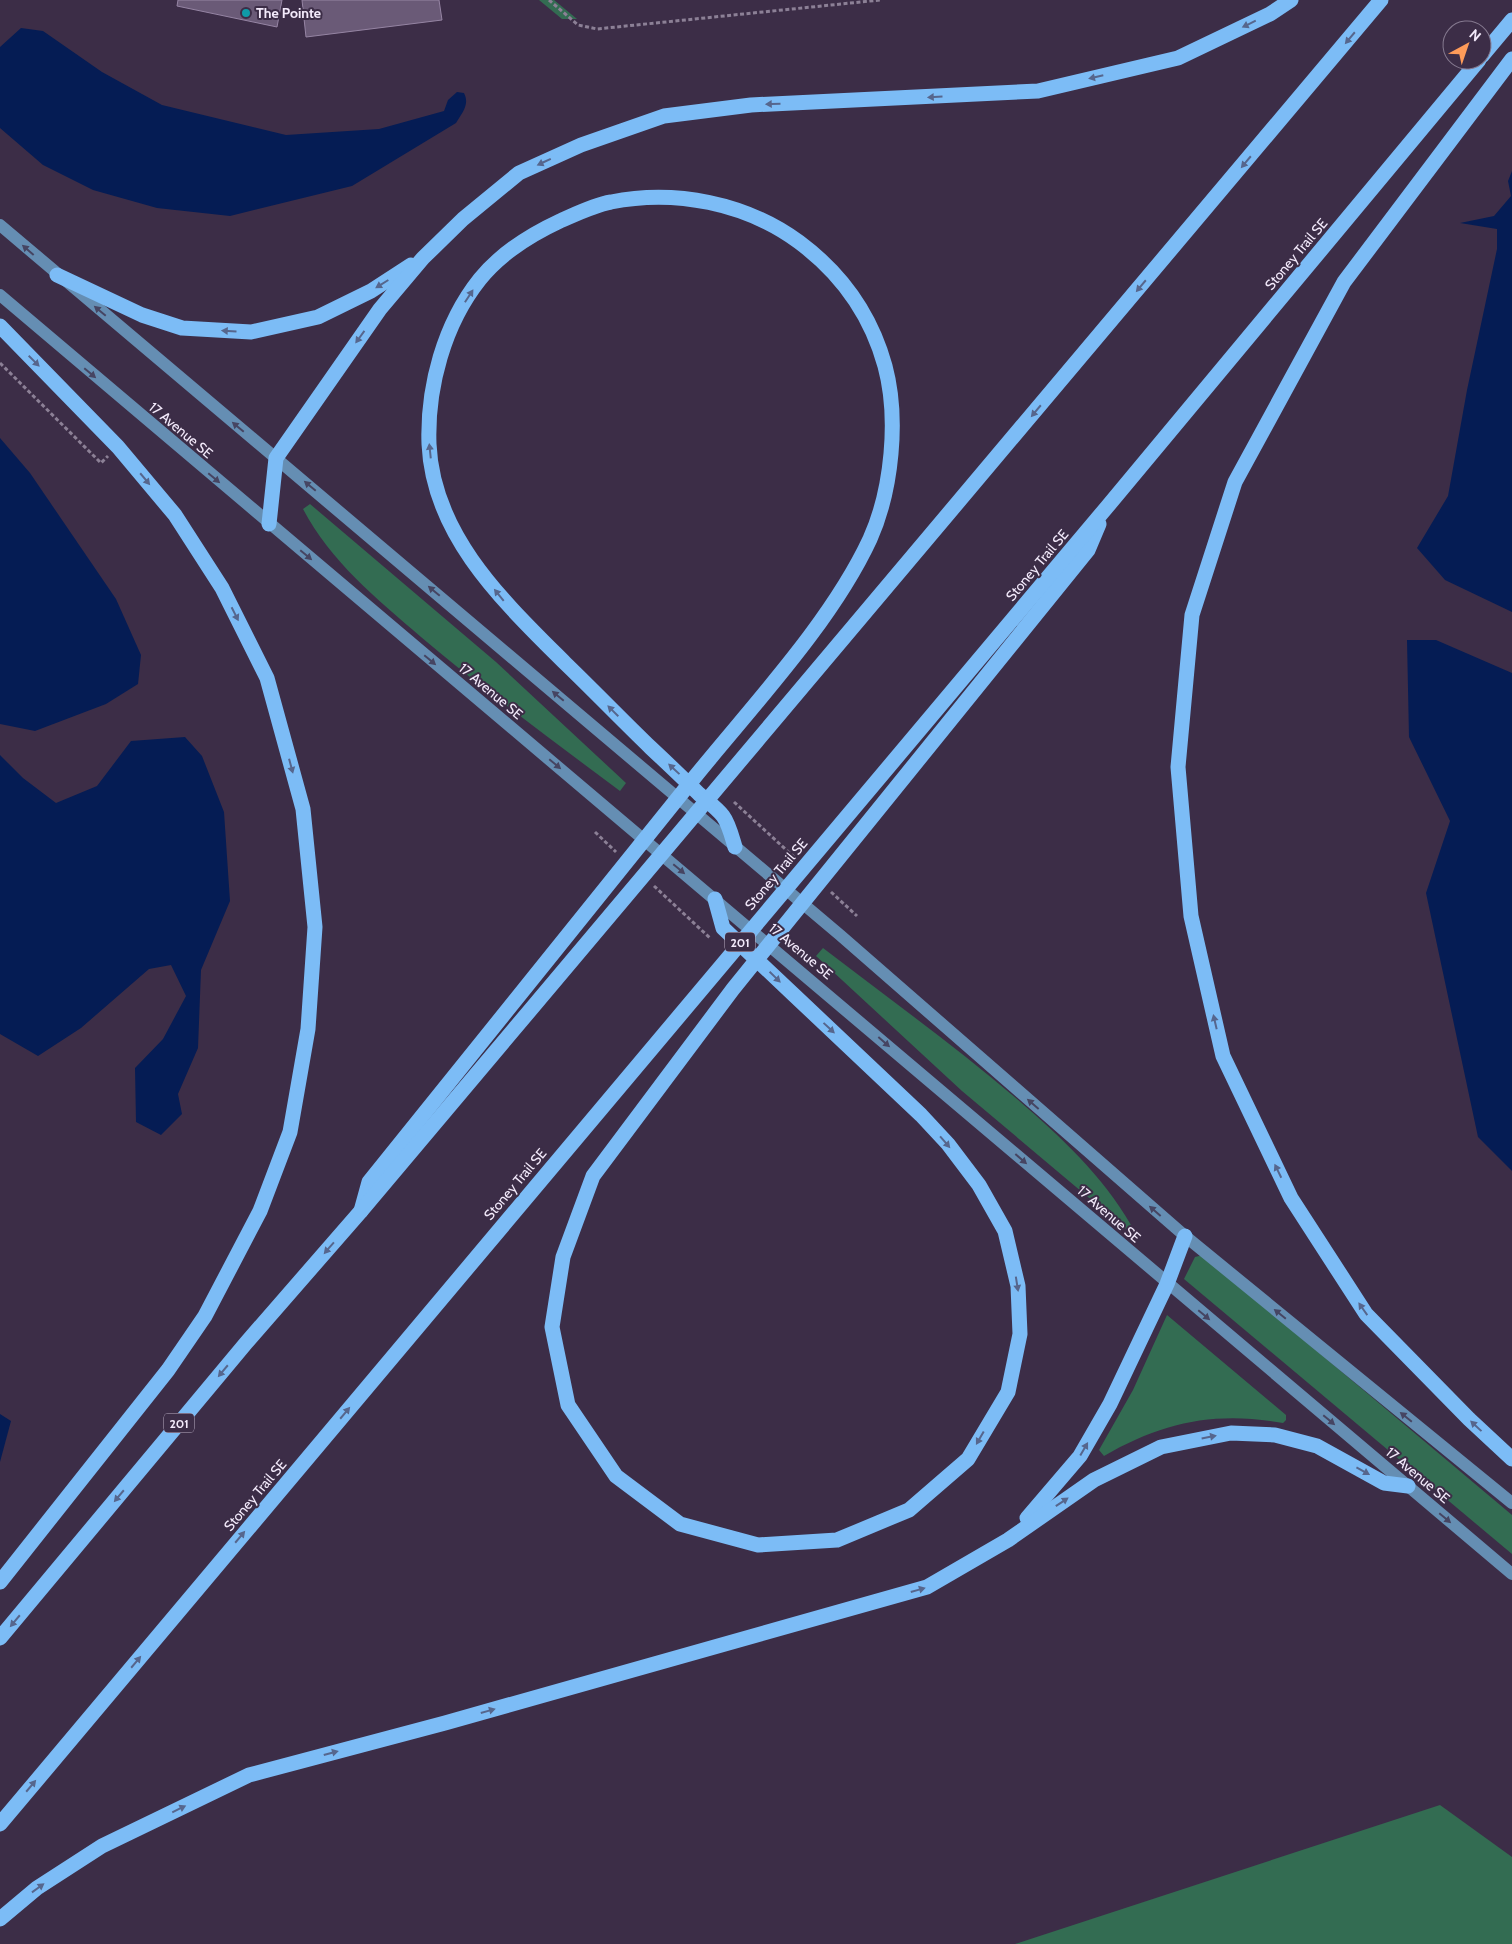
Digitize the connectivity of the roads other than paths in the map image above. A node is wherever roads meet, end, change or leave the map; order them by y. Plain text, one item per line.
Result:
1 (1291, 0) edge
2 (1381, 0) edge
3 (1512, 20) edge
4 (1492, 44) edge
5 (1512, 59) edge
6 (1470, 70) edge
7 (0, 225) edge
8 (423, 258) junction
9 (57, 275) junction
10 (0, 295) edge
11 (0, 326) edge
12 (276, 458) junction
13 (1107, 507) junction
14 (269, 524) junction
15 (735, 847) junction
16 (715, 899) junction
17 (361, 1211) junction
18 (1185, 1236) junction
19 (1167, 1284) junction
20 (1512, 1459) edge
21 (1408, 1486) junction
22 (1512, 1503) edge
23 (1008, 1540) junction
24 (1512, 1574) edge
25 (0, 1582) edge
26 (0, 1638) edge
27 (0, 1824) edge
28 (0, 1919) edge

1 -> 8 highway
2 -> 17 highway, 201
3 - 4 highway
20 -> 5 highway
6 - 13 highway, Stoney Trail SE / 201
9 -> 7 main road
8 -> 9 highway
8 -> 12 highway
12 -> 9 main road
10 -> 14 main road, 17 Avenue SE
11 -> 25 highway
12 - 14 highway
15 -> 12 main road
16 -> 13 highway
27 -> 13 highway, Stoney Trail SE / 201
14 -> 16 main road, 17 Avenue SE
15 -> 17 highway
18 -> 15 main road
16 -> 19 main road, 17 Avenue SE
17 -> 26 highway, 201
18 - 19 highway
22 -> 18 main road
19 -> 21 main road, 17 Avenue SE
23 -> 19 highway
23 -> 21 highway
21 -> 24 main road, 17 Avenue SE
28 -> 23 highway

